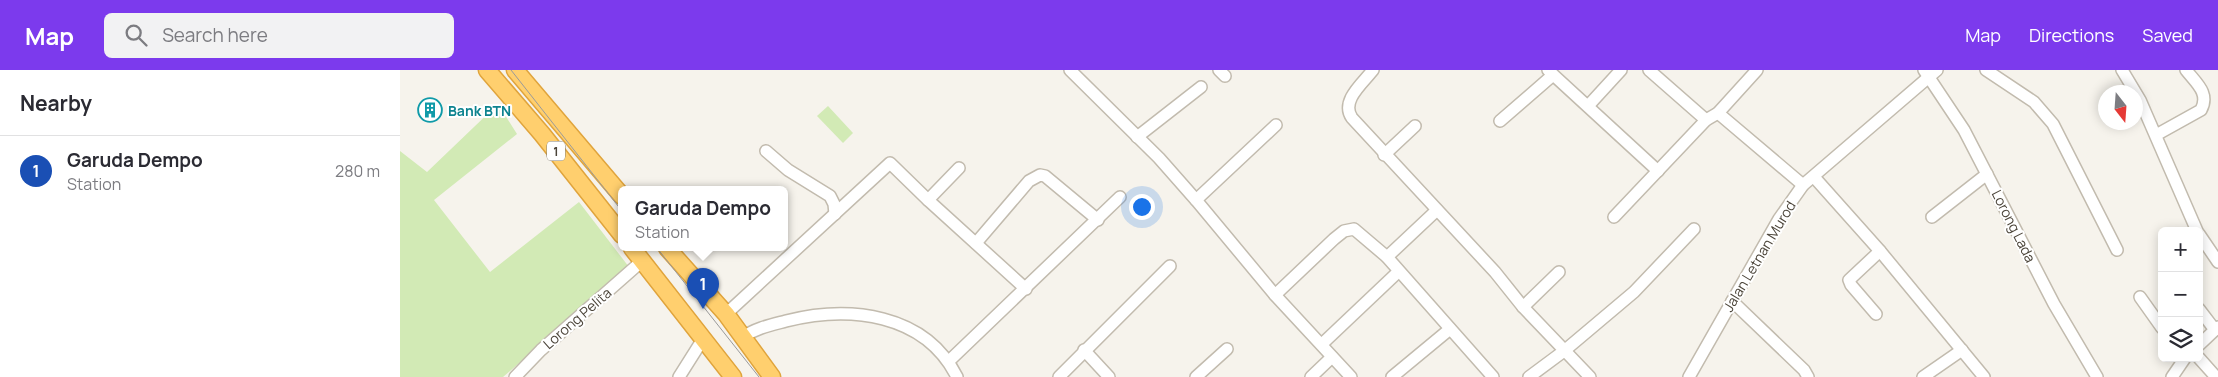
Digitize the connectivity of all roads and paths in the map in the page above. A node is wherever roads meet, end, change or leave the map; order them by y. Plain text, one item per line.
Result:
1 (487, 70) edge
2 (516, 70) edge
3 (1070, 70) edge
4 (1373, 70) edge
5 (1620, 70) edge
6 (1649, 70) edge
7 (1756, 70) edge
8 (1986, 70) edge
9 (2122, 70) edge
10 (2186, 70) edge
11 (1551, 72) edge
12 (1930, 72) edge
13 (1200, 87) dead end
14 (1588, 106) junction
15 (1718, 113) junction
16 (1706, 120) junction
17 (1500, 121) dead end
18 (1276, 125) dead end
19 (1415, 126) dead end
20 (2156, 135) junction
21 (1137, 137) junction
22 (766, 151) dead end
23 (1384, 154) junction
24 (960, 168) dead end
25 (1658, 172) junction
26 (1987, 174) junction
27 (1814, 177) junction
28 (1803, 185) junction
29 (618, 191) edge
30 (1120, 197) dead end
31 (928, 200) junction
32 (1196, 200) junction
33 (1437, 210) junction
34 (835, 214) junction
35 (1614, 217) dead end
36 (1932, 217) dead end
37 (1098, 220) junction
38 (2196, 227) edge
39 (1694, 229) dead end
40 (618, 230) edge
41 (2203, 240) edge
42 (976, 243) junction
43 (2117, 250) dead end
44 (634, 251) edge
45 (670, 251) edge
46 (1880, 251) junction
47 (1386, 257) junction
48 (642, 261) junction
49 (2218, 262) edge
50 (1170, 266) dead end
51 (1398, 272) junction
52 (1559, 272) dead end
53 (1026, 289) junction
54 (1275, 295) junction
55 (2140, 297) dead end
56 (1732, 301) junction
57 (1523, 307) junction
58 (2203, 313) edge
59 (726, 314) junction
60 (1876, 314) dead end
61 (2158, 322) edge
62 (2216, 329) edge
63 (1450, 330) junction
64 (743, 337) junction
65 (703, 339) junction
66 (2203, 341) edge
67 (1322, 344) junction
68 (1084, 350) junction
69 (1227, 350) dead end
70 (1962, 350) junction
71 (1564, 351) junction
72 (1332, 357) junction
73 (949, 361) junction
74 (2181, 362) edge
75 (2203, 362) edge
76 (515, 377) edge
77 (679, 377) edge
78 (733, 377) edge
79 (772, 377) edge
80 (957, 377) edge
81 (1059, 377) edge
82 (1109, 377) edge
83 (1196, 377) edge
84 (1311, 377) edge
85 (1351, 377) edge
86 (1392, 377) edge
87 (1493, 377) edge
88 (1529, 377) edge
89 (1590, 377) edge
90 (1689, 377) edge
91 (1808, 377) edge
92 (1924, 377) edge
93 (1984, 377) edge
94 (2097, 377) edge
95 (2172, 377) edge
96 (2216, 377) edge

1 - 40 highway, 1
2 - 29 highway, 1
3 - 21 street
4 - 23 street
5 - 14 street
6 - 16 street
7 - 15 street
8 - 43 street
9 - 20 street
10 - 20 street
11 - 14 street
11 - 17 street
12 - 26 street, Lorong Lada
12 - 27 street, Jalan Letnan Murod
13 - 21 street
14 - 25 street
15 - 16 street
15 - 28 street
16 - 25 street
18 - 32 street
19 - 23 street
20 - 38 street
21 - 32 street
22 - 34 street
23 - 33 street
24 - 31 street
25 - 35 street
26 - 36 street
26 - 94 street, Lorong Lada
27 - 28 street, Jalan Letnan Murod
27 - 46 street
28 - 56 street, Jalan Letnan Murod
30 - 37 street
31 - 34 street
31 - 42 street
32 - 54 street
33 - 47 street
33 - 57 street
34 - 59 street
37 - 42 street
37 - 53 street
39 - 71 street
41 - 49 street
42 - 53 street
44 - 48 highway
45 - 59 highway
46 - 60 street
46 - 70 street
47 - 51 street
47 - 54 street
48 - 65 highway
48 - 76 street, Lorong Pelita
50 - 68 street
51 - 63 street
51 - 67 street
52 - 57 street
53 - 73 street
54 - 67 street
55 - 61 street
56 - 90 street, Jalan Letnan Murod
56 - 91 street
57 - 71 street
58 - 62 street
59 - 64 highway
62 - 66 street
63 - 86 street
63 - 87 street
64 - 73 street
64 - 79 highway
65 - 77 street
65 - 78 highway
67 - 72 street
68 - 81 street
68 - 82 street
69 - 83 street
70 - 92 street
70 - 93 street
71 - 88 street
71 - 89 street
72 - 84 street
72 - 85 street
73 - 80 street
74 - 95 street
75 - 96 street

